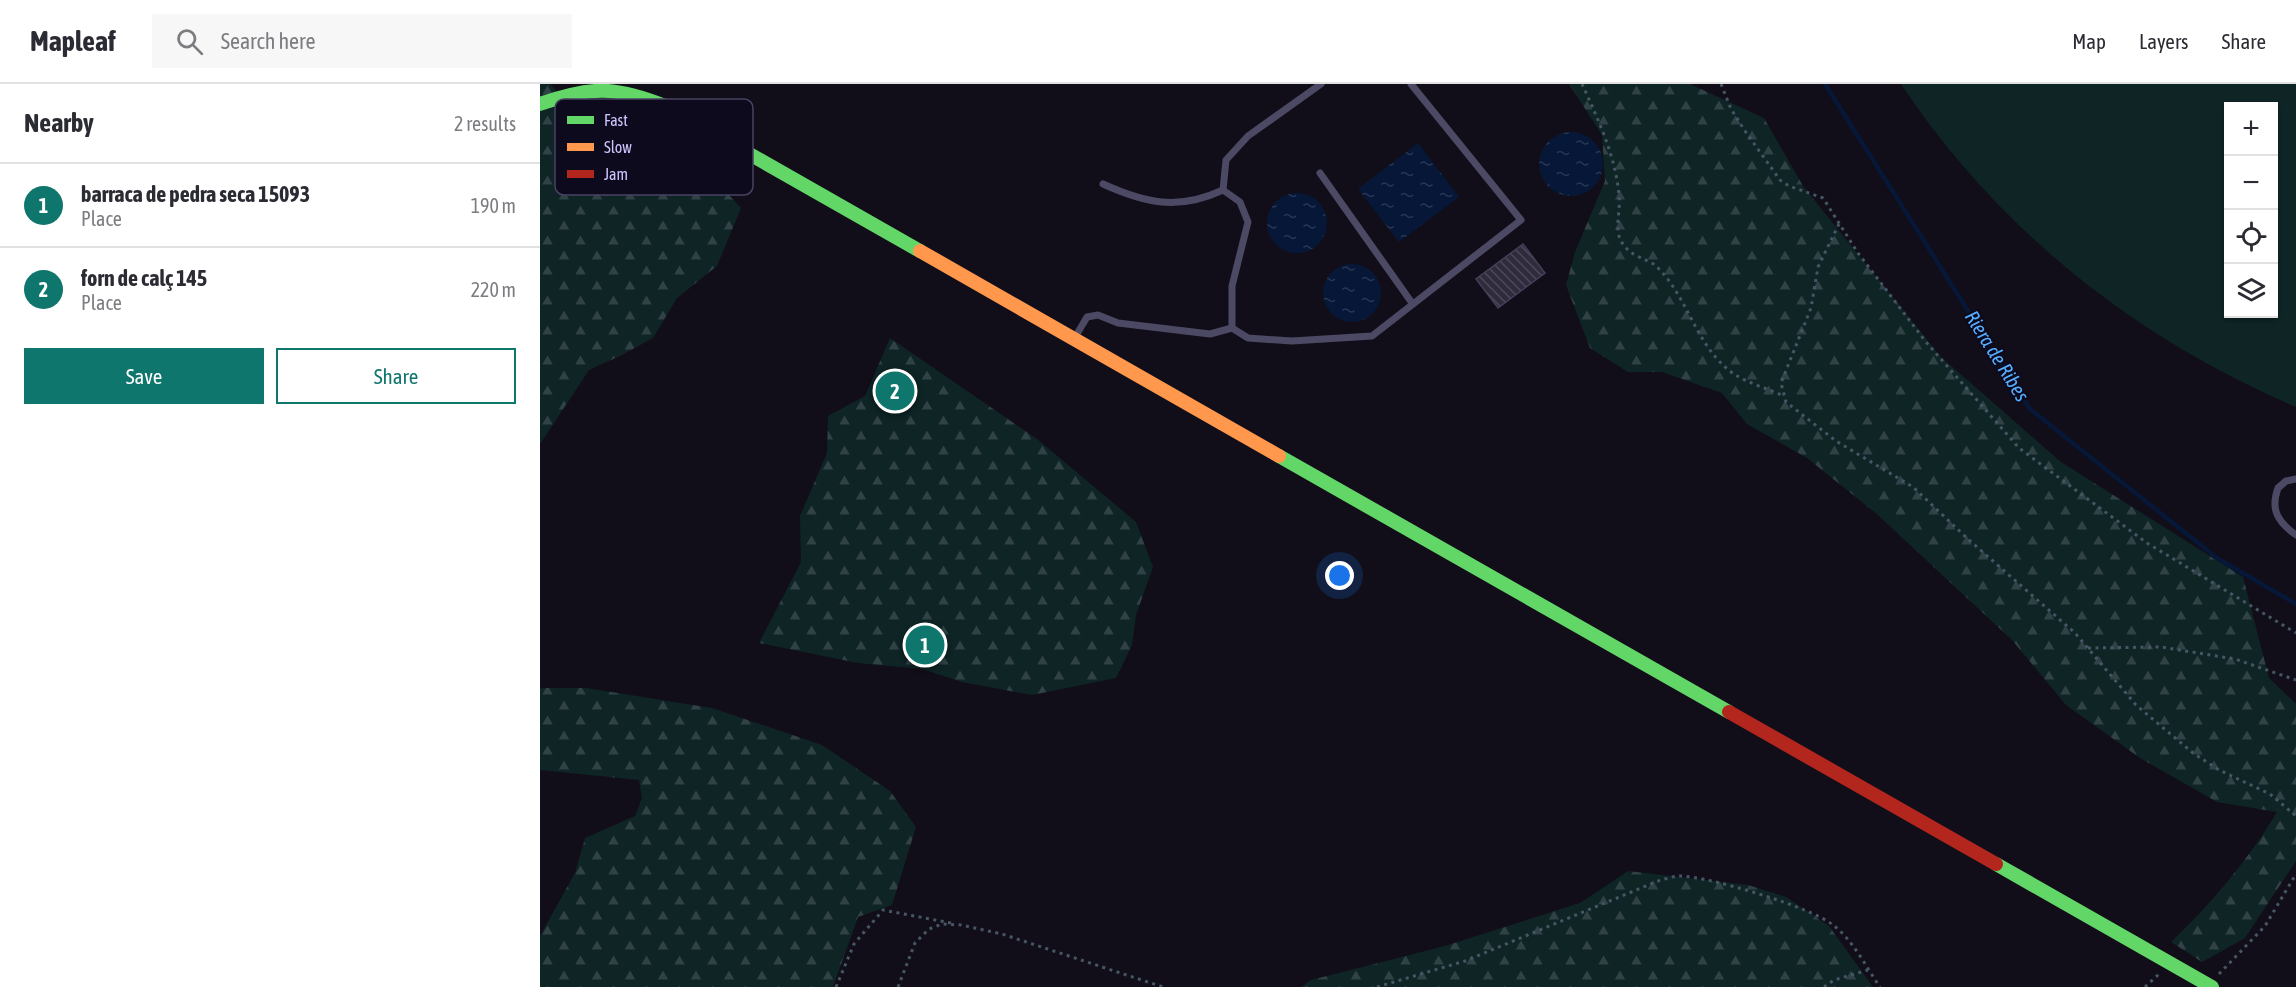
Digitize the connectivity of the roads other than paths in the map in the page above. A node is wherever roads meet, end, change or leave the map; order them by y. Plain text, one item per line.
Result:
1 (1321, 84) edge
2 (1411, 84) edge
3 (649, 99) edge
4 (540, 104) edge
5 (753, 156) edge
6 (1320, 174) dead end
7 (1103, 184) dead end
8 (1223, 190) junction
9 (1412, 303) junction
10 (1233, 328) junction
11 (1074, 339) junction
12 (2296, 478) edge
13 (2296, 535) edge
14 (2210, 986) edge

1 - 8 lane
2 - 9 lane
3 - 4 street
5 - 11 street
6 - 9 lane
7 - 8 lane
8 - 10 lane
9 - 10 lane
10 - 11 lane
11 - 14 street
12 - 13 lane

